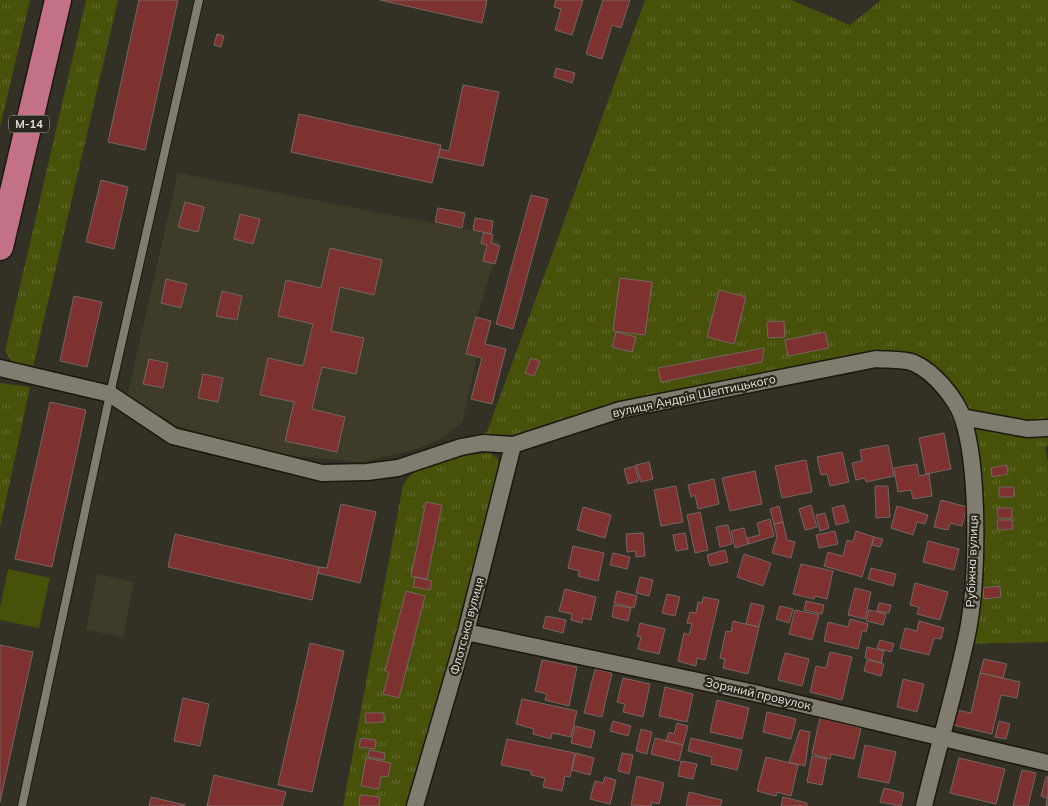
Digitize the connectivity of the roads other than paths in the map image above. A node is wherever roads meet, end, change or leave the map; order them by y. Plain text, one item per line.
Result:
1 (58, 0) edge
2 (198, 0) edge
3 (0, 247) edge
4 (913, 362) joint
5 (0, 368) edge
6 (110, 394) junction
7 (962, 417) junction
8 (1048, 428) edge
9 (513, 445) junction
10 (466, 632) junction
11 (941, 736) junction
12 (1048, 762) edge
13 (22, 806) edge
14 (415, 806) edge
15 (924, 806) edge

1 - 3 highway, М-14
2 - 6 lane
4 - 7 street, Рубіжна вулиця
4 - 9 street, вулиця Андрія Шептицького
5 - 6 street
6 - 9 street, вулиця Андрія Шептицького
6 - 13 lane
7 - 8 street
7 - 11 street, Рубіжна вулиця
9 - 10 street, Флотська вулиця
10 - 11 street, Зоряний провулок
10 - 14 street, Флотська вулиця
11 - 12 street, Зоряний провулок
11 - 15 street, Рубіжна вулиця

